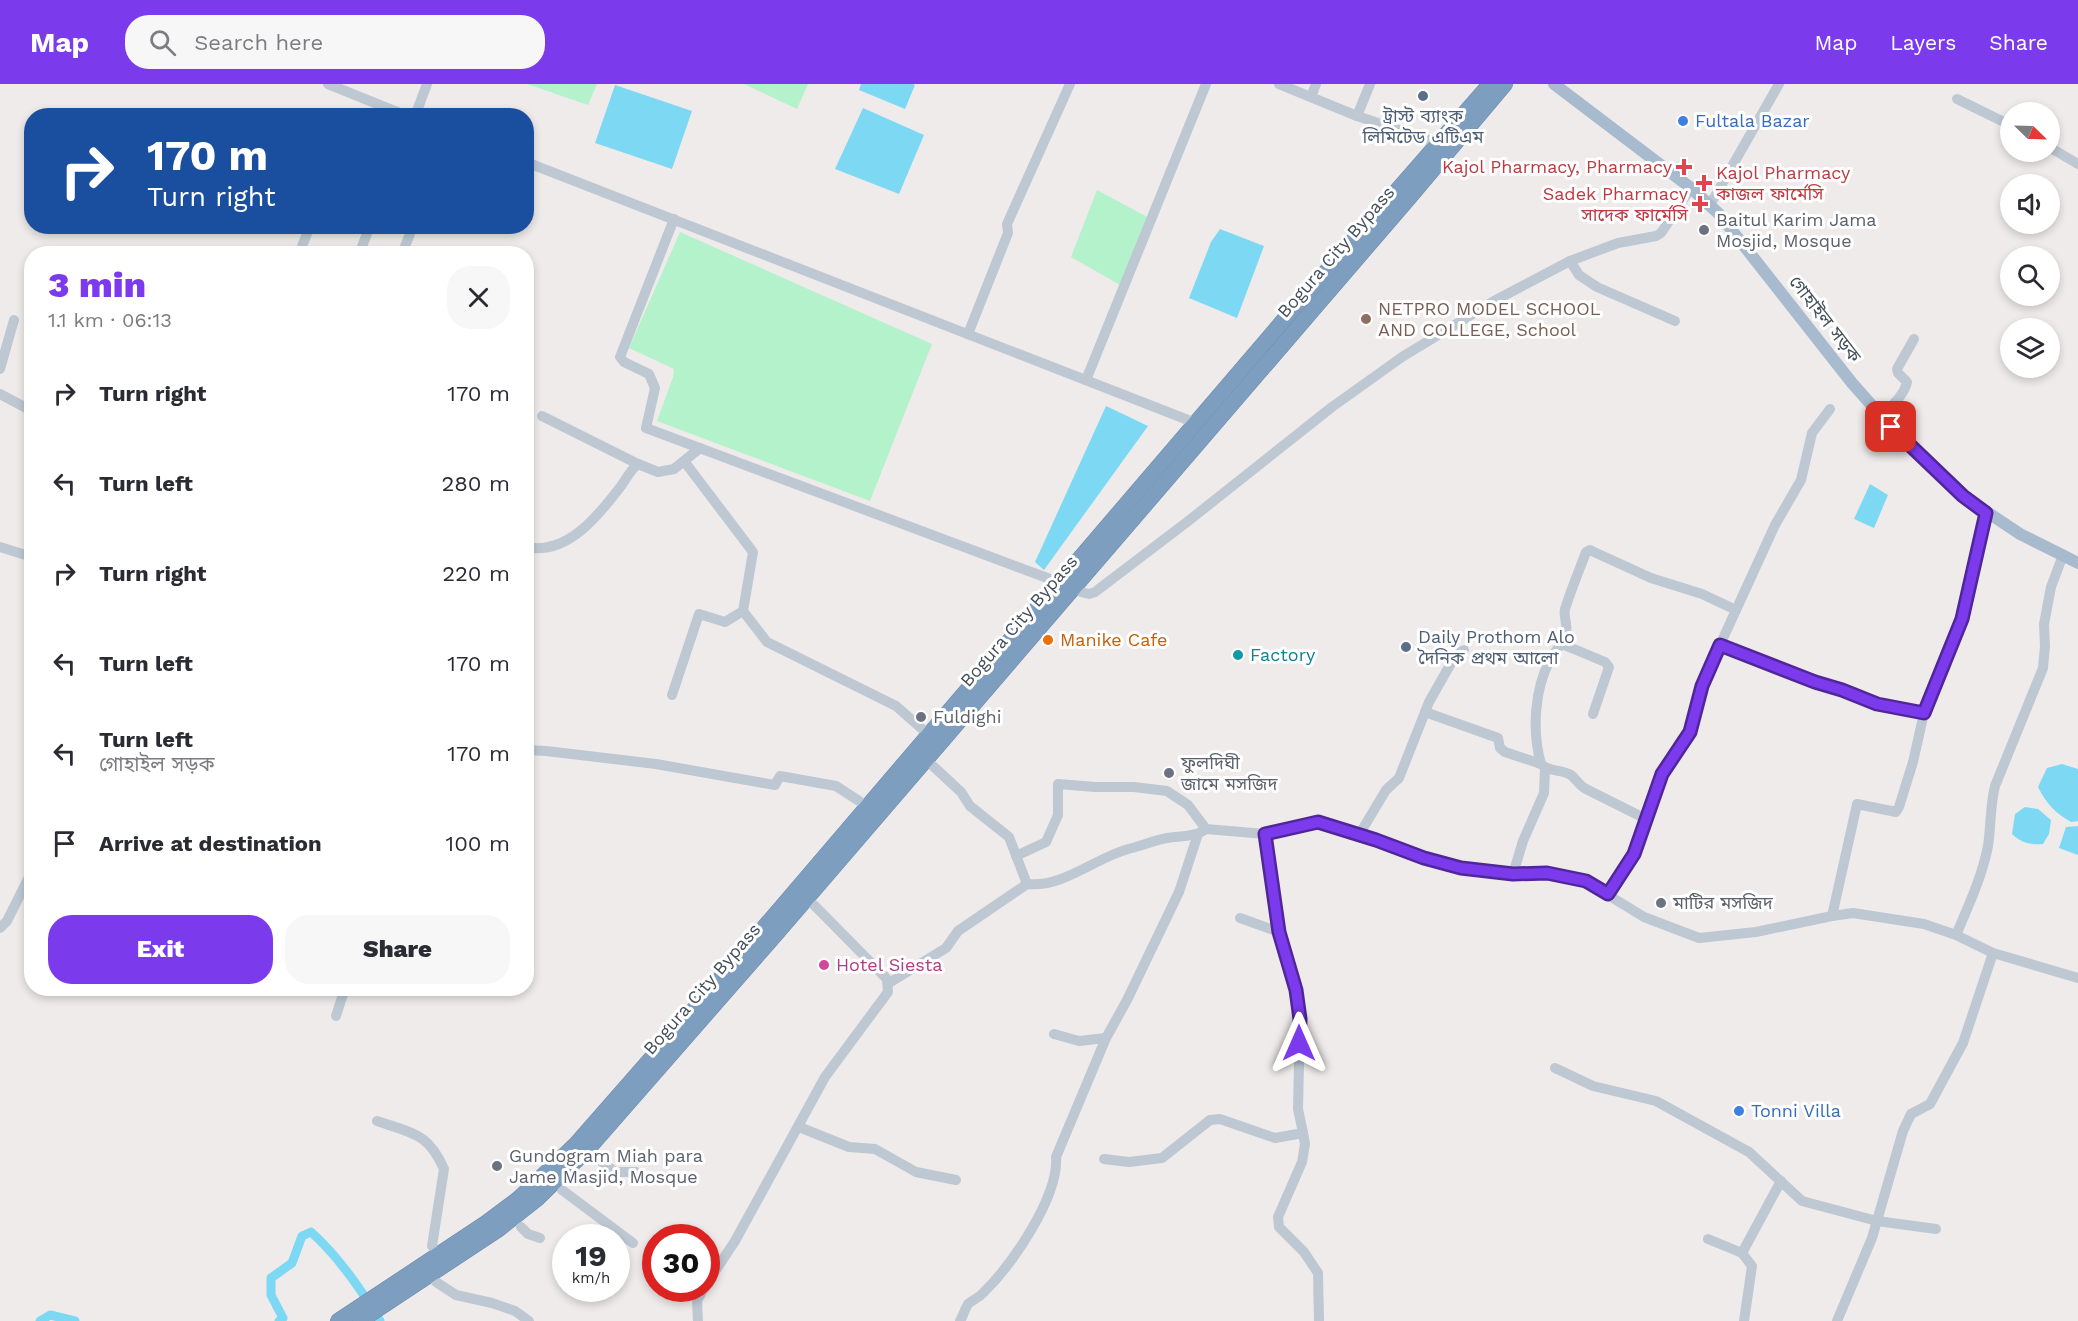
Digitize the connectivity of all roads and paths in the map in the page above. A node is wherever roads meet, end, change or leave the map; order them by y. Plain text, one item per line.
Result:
1 (328, 84) edge
2 (427, 84) edge
3 (1070, 84) edge
4 (1206, 84) edge
5 (1279, 84) edge
6 (1316, 84) edge
7 (1370, 84) edge
8 (1490, 84) edge
9 (1505, 84) edge
10 (1554, 84) edge
11 (1779, 84) edge
12 (1311, 97) junction
13 (1957, 99) dead end
14 (387, 108) edge
15 (418, 108) edge
16 (1357, 116) junction
17 (2000, 120) edge
18 (1429, 140) dead end
19 (2060, 153) edge
20 (2078, 164) edge
21 (534, 165) edge
22 (1691, 188) junction
23 (1710, 205) junction
24 (674, 219) junction
25 (1570, 261) junction
26 (14, 320) dead end
27 (1675, 321) dead end
28 (968, 334) junction
29 (1914, 339) dead end
30 (0, 369) edge
31 (1086, 380) junction
32 (0, 394) edge
33 (24, 407) edge
34 (1830, 409) dead end
35 (542, 416) dead end
36 (1881, 416) junction
37 (1188, 420) dead end
38 (700, 448) junction
39 (684, 461) junction
40 (638, 464) junction
41 (1986, 513) junction
42 (0, 546) edge
43 (534, 549) edge
44 (24, 554) edge
45 (2063, 555) junction
46 (2078, 563) edge
47 (1050, 579) dead end
48 (1081, 592) dead end
49 (1736, 610) junction
50 (743, 611) junction
51 (1562, 644) junction
52 (1720, 645) junction
53 (1464, 650) dead end
54 (672, 695) dead end
55 (1425, 712) junction
56 (1924, 713) junction
57 (1593, 714) dead end
58 (921, 728) dead end
59 (534, 750) edge
60 (933, 766) dead end
61 (1543, 766) junction
62 (859, 801) dead end
63 (1646, 819) junction
64 (1202, 832) junction
65 (1265, 834) junction
66 (1359, 835) junction
67 (1016, 856) junction
68 (1513, 874) junction
69 (1028, 884) junction
70 (24, 887) edge
71 (1608, 894) junction
72 (814, 905) dead end
73 (1832, 916) junction
74 (1240, 918) dead end
75 (0, 928) edge
76 (1279, 932) junction
77 (1956, 935) junction
78 (1993, 953) junction
79 (2078, 978) edge
80 (889, 983) junction
81 (342, 996) edge
82 (336, 1016) dead end
83 (1054, 1034) dead end
84 (1106, 1038) junction
85 (1555, 1068) dead end
86 (377, 1120) dead end
87 (799, 1126) junction
88 (1303, 1133) junction
89 (594, 1156) dead end
90 (1104, 1159) dead end
91 (636, 1172) dead end
92 (956, 1180) dead end
93 (1781, 1181) junction
94 (562, 1190) dead end
95 (1877, 1221) junction
96 (521, 1227) dead end
97 (1936, 1229) dead end
98 (540, 1238) dead end
99 (1708, 1239) dead end
100 (633, 1243) dead end
101 (432, 1246) dead end
102 (1742, 1253) junction
103 (720, 1264) edge
104 (436, 1282) dead end
105 (381, 1300) junction
106 (697, 1302) edge
107 (360, 1315) edge
108 (338, 1321) edge
109 (529, 1321) edge
110 (698, 1321) edge
111 (960, 1321) edge
112 (1319, 1321) edge
113 (1744, 1321) edge
114 (1837, 1321) edge

1 - 14 street
2 - 15 street
3 - 28 street
4 - 31 street
5 - 12 street
6 - 12 street
7 - 16 street
8 - 105 highway, Bogura City Bypass
9 - 105 highway, Bogura City Bypass
10 - 22 main road, গোহাইল সড়ক
11 - 23 street
12 - 16 street
13 - 17 street
16 - 18 street
19 - 20 street
21 - 24 street
22 - 23 main road, গোহাইল সড়ক
22 - 25 street
23 - 36 main road, গোহাইল সড়ক
24 - 28 street
24 - 38 street
25 - 27 street
25 - 48 street
26 - 30 street
28 - 31 street
29 - 36 street
31 - 37 street
32 - 33 street
34 - 49 street
35 - 40 street
36 - 41 main road, গোহাইল সড়ক
38 - 39 street
38 - 47 street
39 - 40 street
39 - 50 street
40 - 43 street
41 - 45 main road, গোহাইল সড়ক
41 - 56 street
42 - 44 street
45 - 46 main road, গোহাইল সড়ক
45 - 77 street
49 - 51 street
49 - 52 street
50 - 54 street
50 - 58 street
51 - 57 street
51 - 61 street
52 - 56 street
52 - 63 street
53 - 55 street
55 - 61 street
55 - 66 street
56 - 73 street
59 - 62 street
60 - 67 street
61 - 63 street
61 - 68 street
63 - 71 street
64 - 65 street
64 - 67 street
64 - 69 street
64 - 84 street
65 - 66 street
65 - 76 street
66 - 68 street
67 - 69 street
68 - 71 street
69 - 80 street
70 - 75 street
71 - 73 street
72 - 80 street
73 - 77 street
74 - 76 street
76 - 88 street
77 - 78 street
78 - 79 street
78 - 95 street
80 - 87 street
81 - 82 street
83 - 84 street
84 - 111 street
85 - 93 street
86 - 101 street
87 - 92 street
87 - 103 street
88 - 90 street
88 - 112 street
89 - 91 street
93 - 95 street
93 - 102 street
94 - 100 street
95 - 97 street
95 - 114 street
96 - 98 street
99 - 102 street
102 - 113 street
104 - 109 street
105 - 107 highway
106 - 110 street
107 - 108 highway

